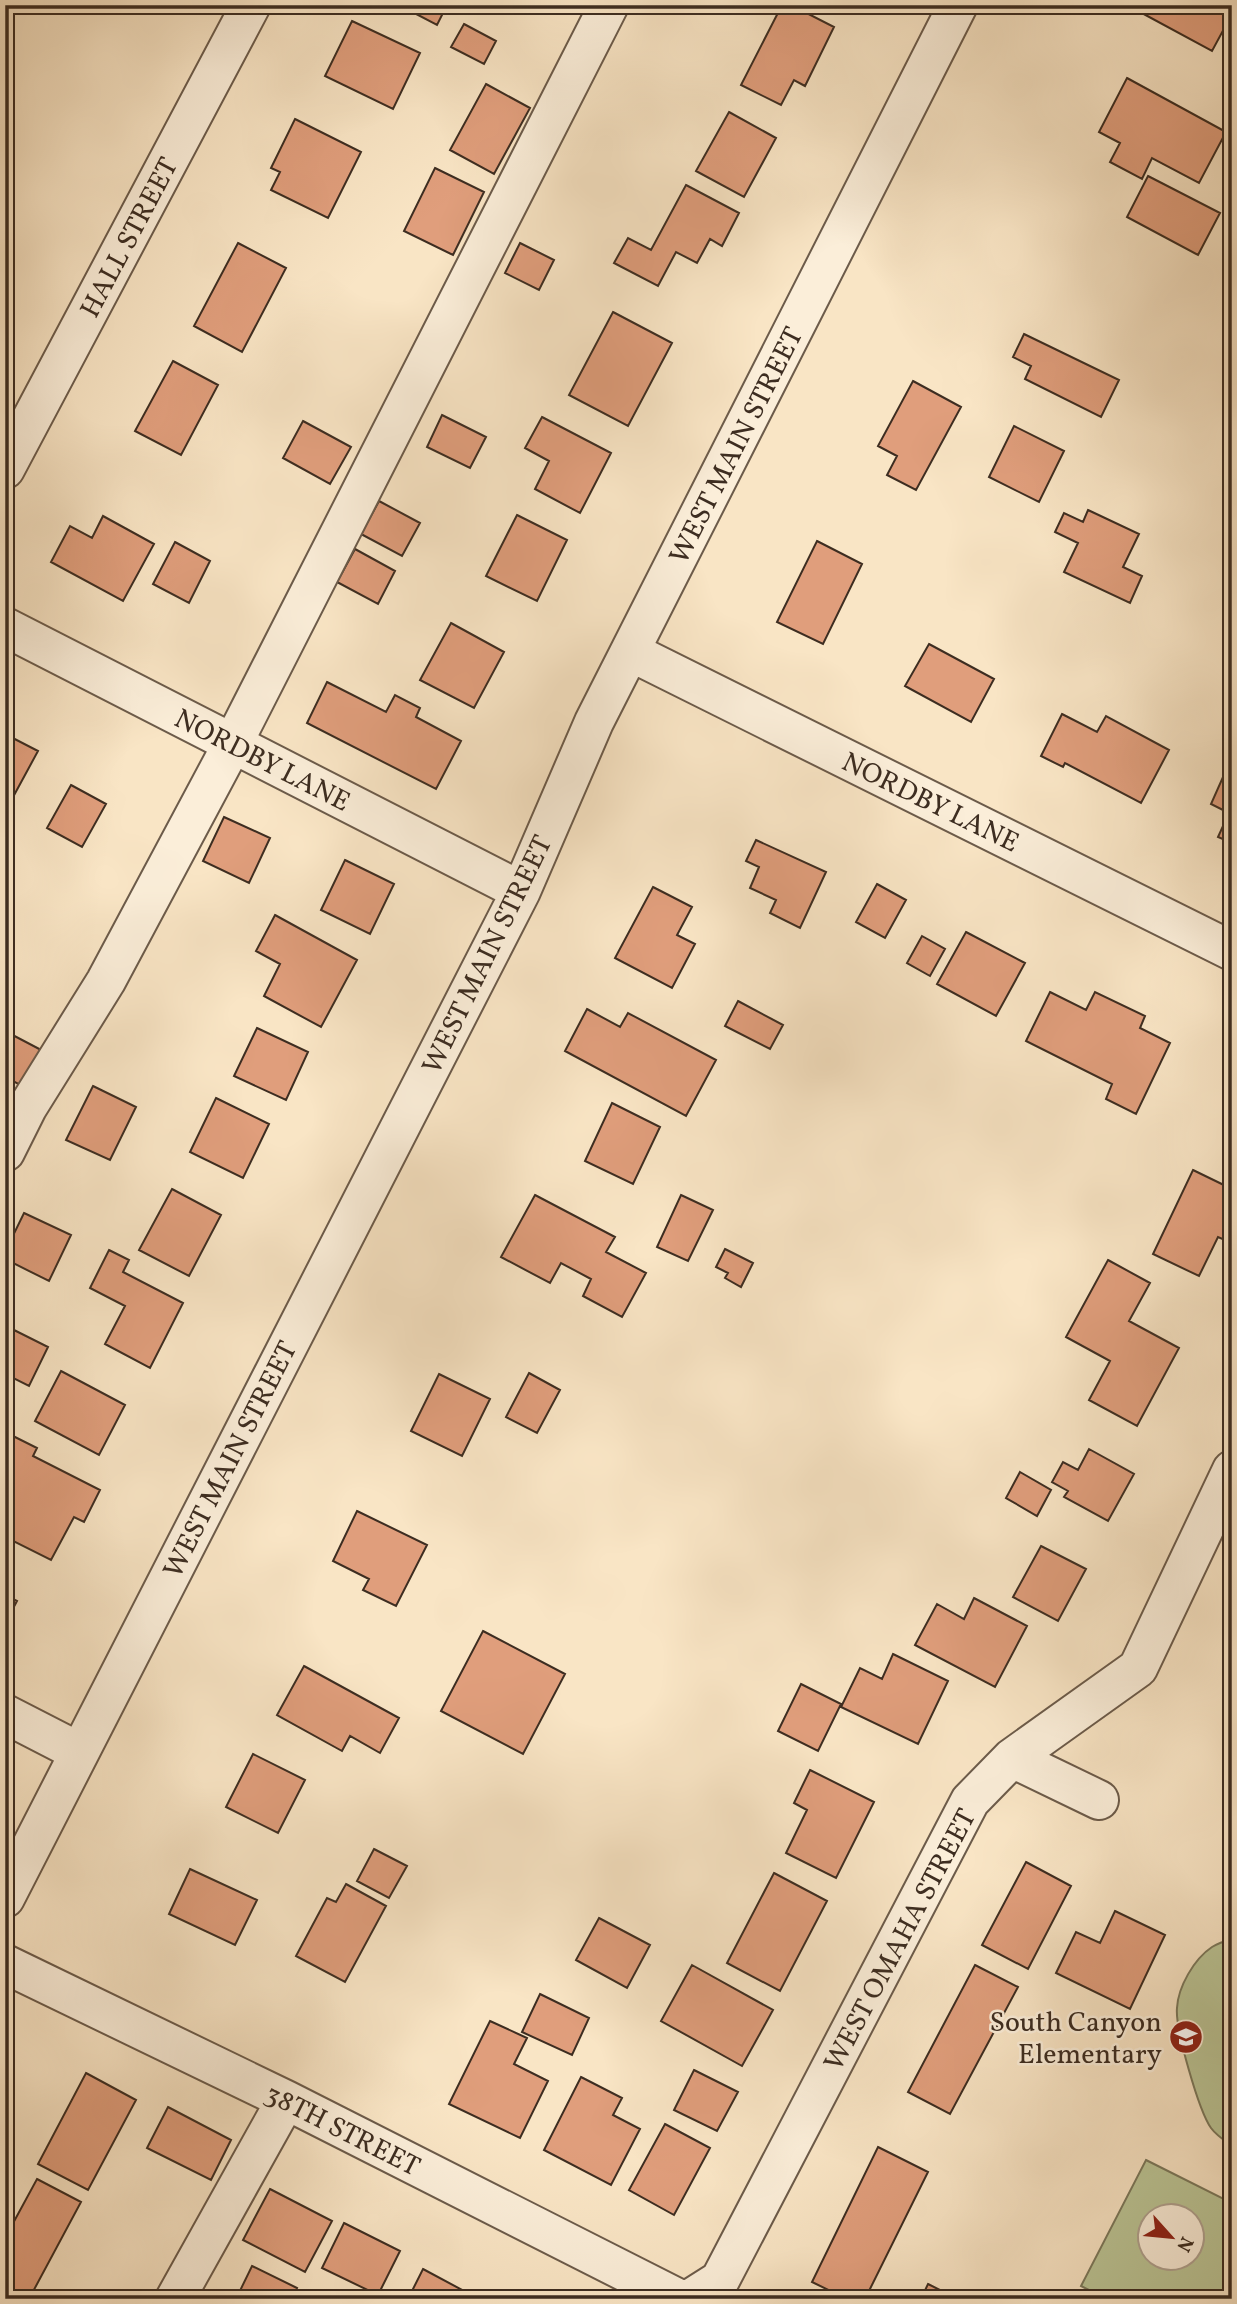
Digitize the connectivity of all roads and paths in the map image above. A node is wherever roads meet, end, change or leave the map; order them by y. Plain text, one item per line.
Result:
1 (251, 5) edge
2 (609, 5) edge
3 (958, 5) edge
4 (5, 469) edge
5 (5, 627) edge
6 (631, 652) junction
7 (233, 743) junction
8 (521, 891) junction
9 (1232, 951) edge
10 (5, 1152) edge
11 (1232, 1470) edge
12 (5, 1714) edge
13 (79, 1752) junction
14 (1012, 1758) junction
15 (1099, 1800) dead end
16 (5, 1898) edge
17 (5, 1964) edge
18 (286, 2099) junction
19 (175, 2299) edge
20 (679, 2299) edge
21 (690, 2299) edge

1 - 4 street, HALL STREET
2 - 7 street
3 - 6 street, WEST MAIN STREET
5 - 7 street, NORDBY LANE
6 - 8 street, WEST MAIN STREET
6 - 9 street, NORDBY LANE
7 - 8 street, NORDBY LANE
7 - 10 street
8 - 13 street, WEST MAIN STREET
11 - 14 street, WEST OMAHA STREET
12 - 13 street
13 - 16 street, WEST MAIN STREET
14 - 15 street
14 - 21 street, WEST OMAHA STREET
17 - 18 street, 38TH STREET
18 - 19 street
18 - 20 street, 38TH STREET

